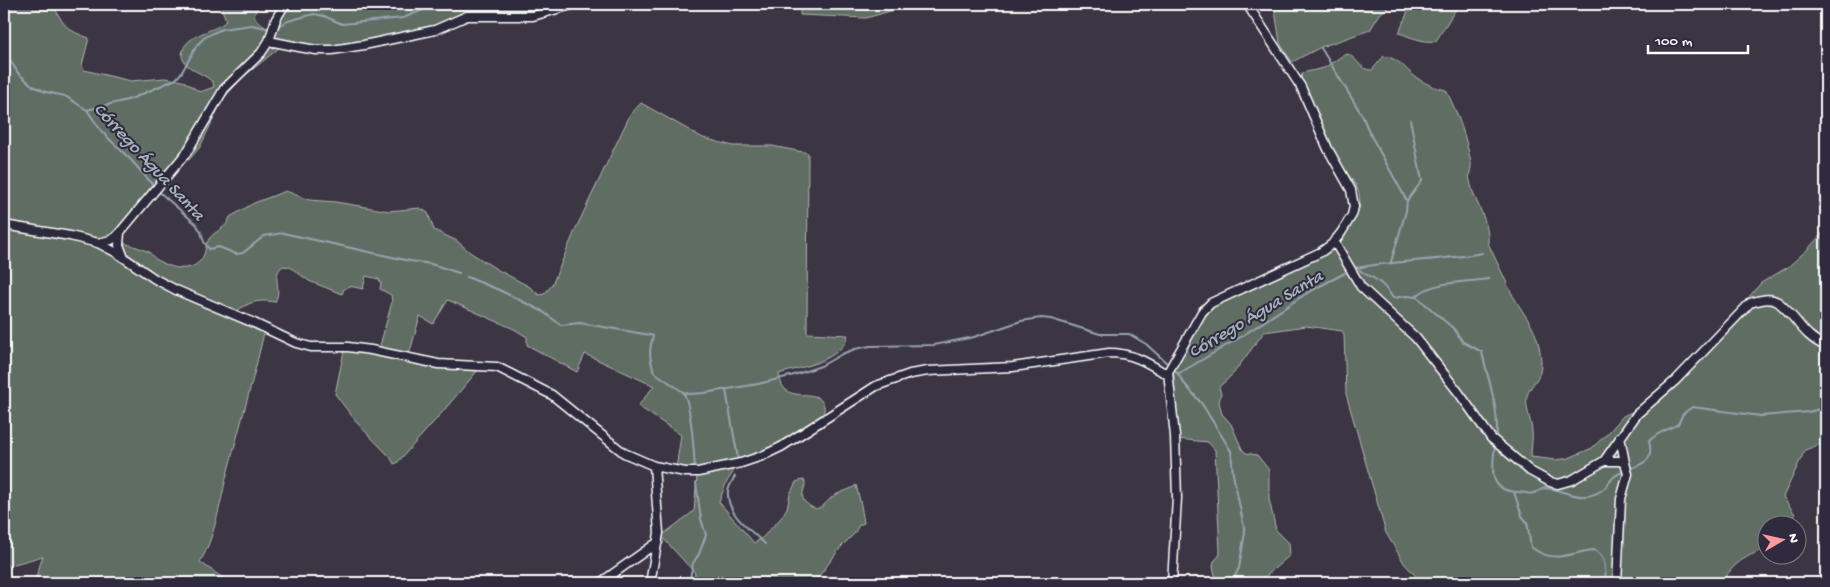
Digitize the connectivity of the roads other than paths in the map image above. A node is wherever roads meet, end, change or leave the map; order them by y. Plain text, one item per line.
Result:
1 (285, 4) edge
2 (575, 4) edge
3 (1246, 4) edge
4 (269, 41) junction
5 (4, 225) edge
6 (121, 231) junction
7 (1334, 242) junction
8 (98, 243) junction
9 (124, 258) junction
10 (1826, 346) edge
11 (1168, 372) junction
12 (1620, 437) junction
13 (1604, 461) junction
14 (654, 466) junction
15 (1626, 468) junction
16 (658, 542) junction
17 (600, 583) edge
18 (650, 583) edge
19 (1172, 583) edge
20 (1617, 583) edge

1 - 4 street
2 - 4 street
3 - 7 street
4 - 6 street
5 - 8 street
6 - 8 street
6 - 9 street
7 - 11 street
7 - 13 street
8 - 9 street
9 - 14 street
10 - 12 street
11 - 14 street
11 - 19 street
12 - 13 street
12 - 15 street
13 - 15 street
14 - 16 street
15 - 20 street
16 - 17 street
16 - 18 street

